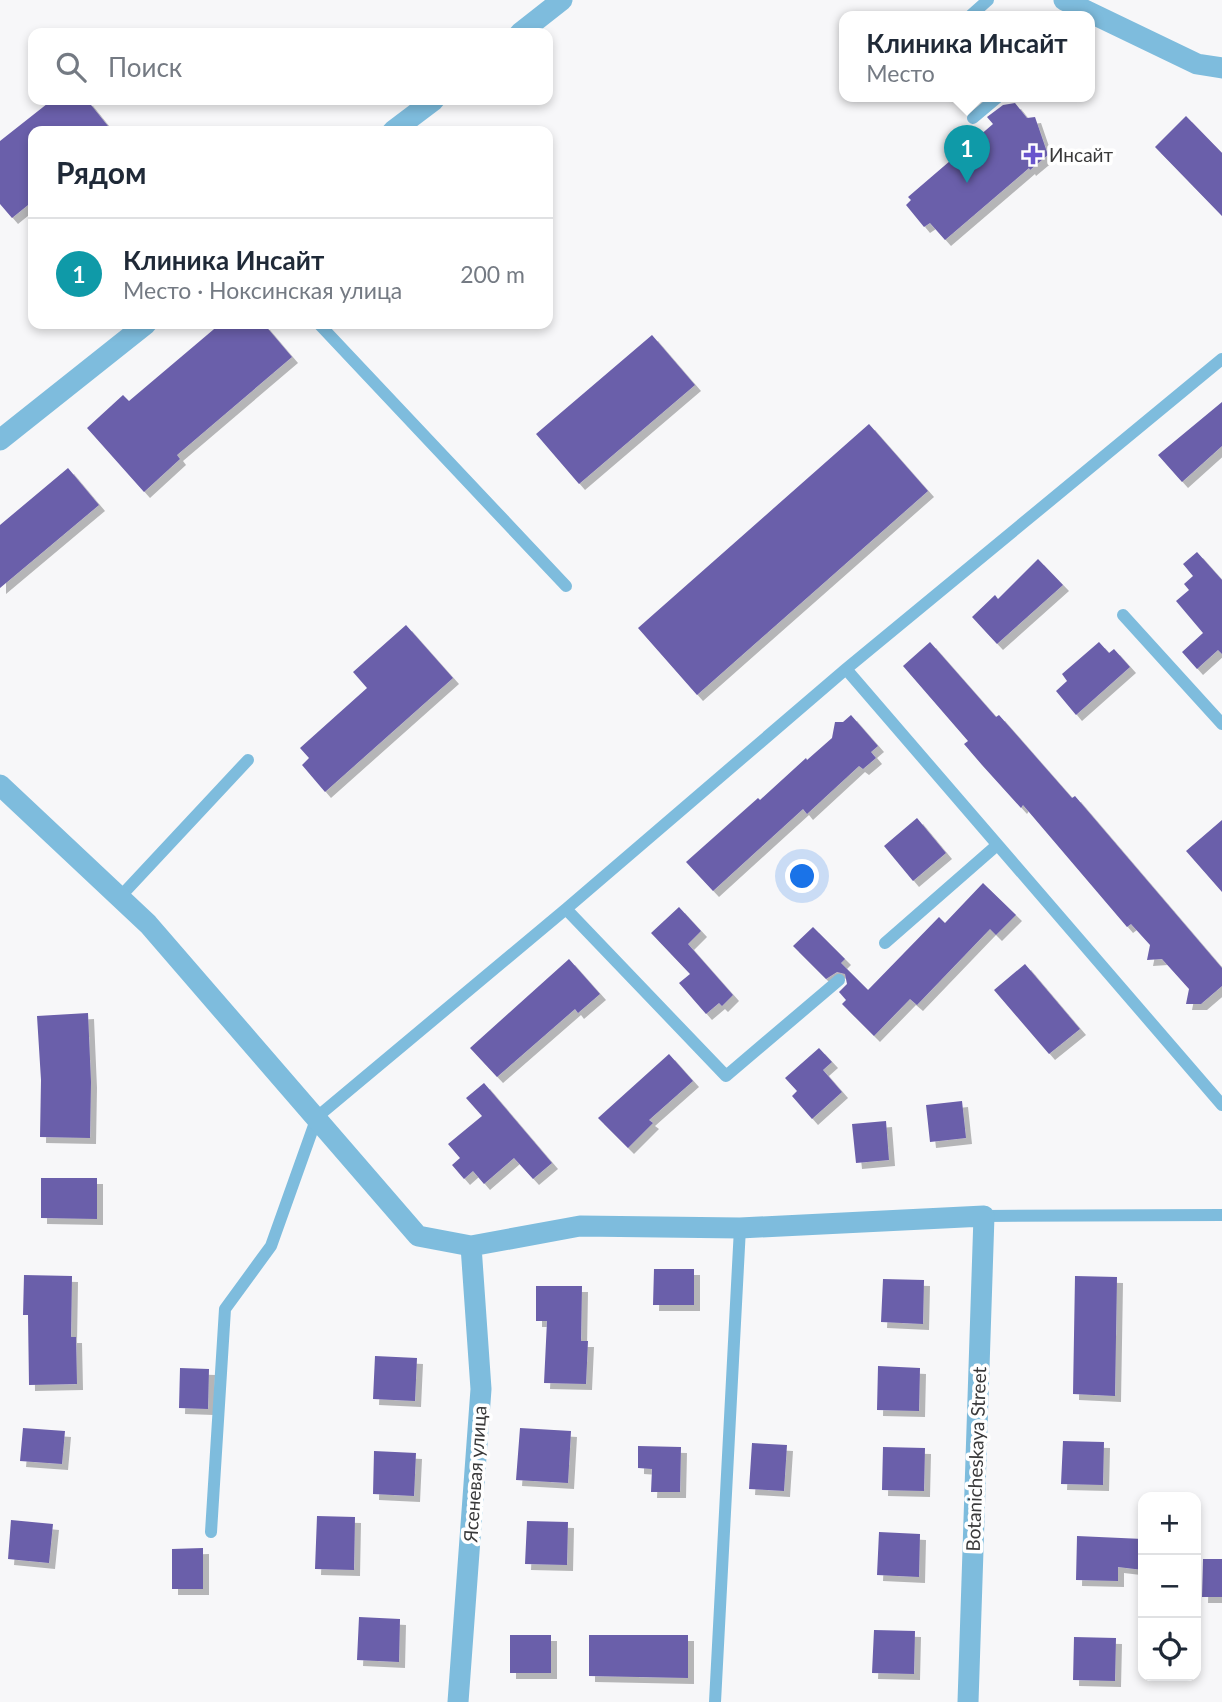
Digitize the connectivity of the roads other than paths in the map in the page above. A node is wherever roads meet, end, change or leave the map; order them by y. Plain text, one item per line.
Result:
1 (562, 0) edge
2 (1095, 18) edge
3 (526, 28) edge
4 (1222, 68) edge
5 (992, 102) edge
6 (427, 105) edge
7 (973, 118) dead end
8 (400, 126) edge
9 (140, 329) edge
10 (324, 329) edge
11 (1222, 359) edge
12 (0, 440) edge
13 (566, 586) dead end
14 (1123, 615) dead end
15 (846, 669) junction
16 (1222, 724) edge
17 (248, 760) dead end
18 (0, 785) edge
19 (996, 846) junction
20 (120, 897) junction
21 (566, 909) junction
22 (885, 943) dead end
23 (839, 981) dead end
24 (1222, 1105) edge
25 (317, 1117) junction
26 (1222, 1215) edge
27 (984, 1216) junction
28 (740, 1228) junction
29 (471, 1246) junction
30 (211, 1532) dead end
31 (458, 1702) edge
32 (715, 1702) edge
33 (968, 1702) edge

1 - 3 street
2 - 4 street
5 - 7 lane
6 - 8 street
9 - 12 street
10 - 13 lane
11 - 15 lane
14 - 16 lane
15 - 19 lane
15 - 21 lane
17 - 20 lane
18 - 20 street
19 - 22 lane
19 - 24 lane
20 - 25 street
21 - 23 lane
21 - 25 lane
25 - 29 street
25 - 30 lane
26 - 27 lane
27 - 28 street
27 - 33 street, Botanicheskaya Street
28 - 29 street
28 - 32 lane
29 - 31 street, Ясеневая улица

